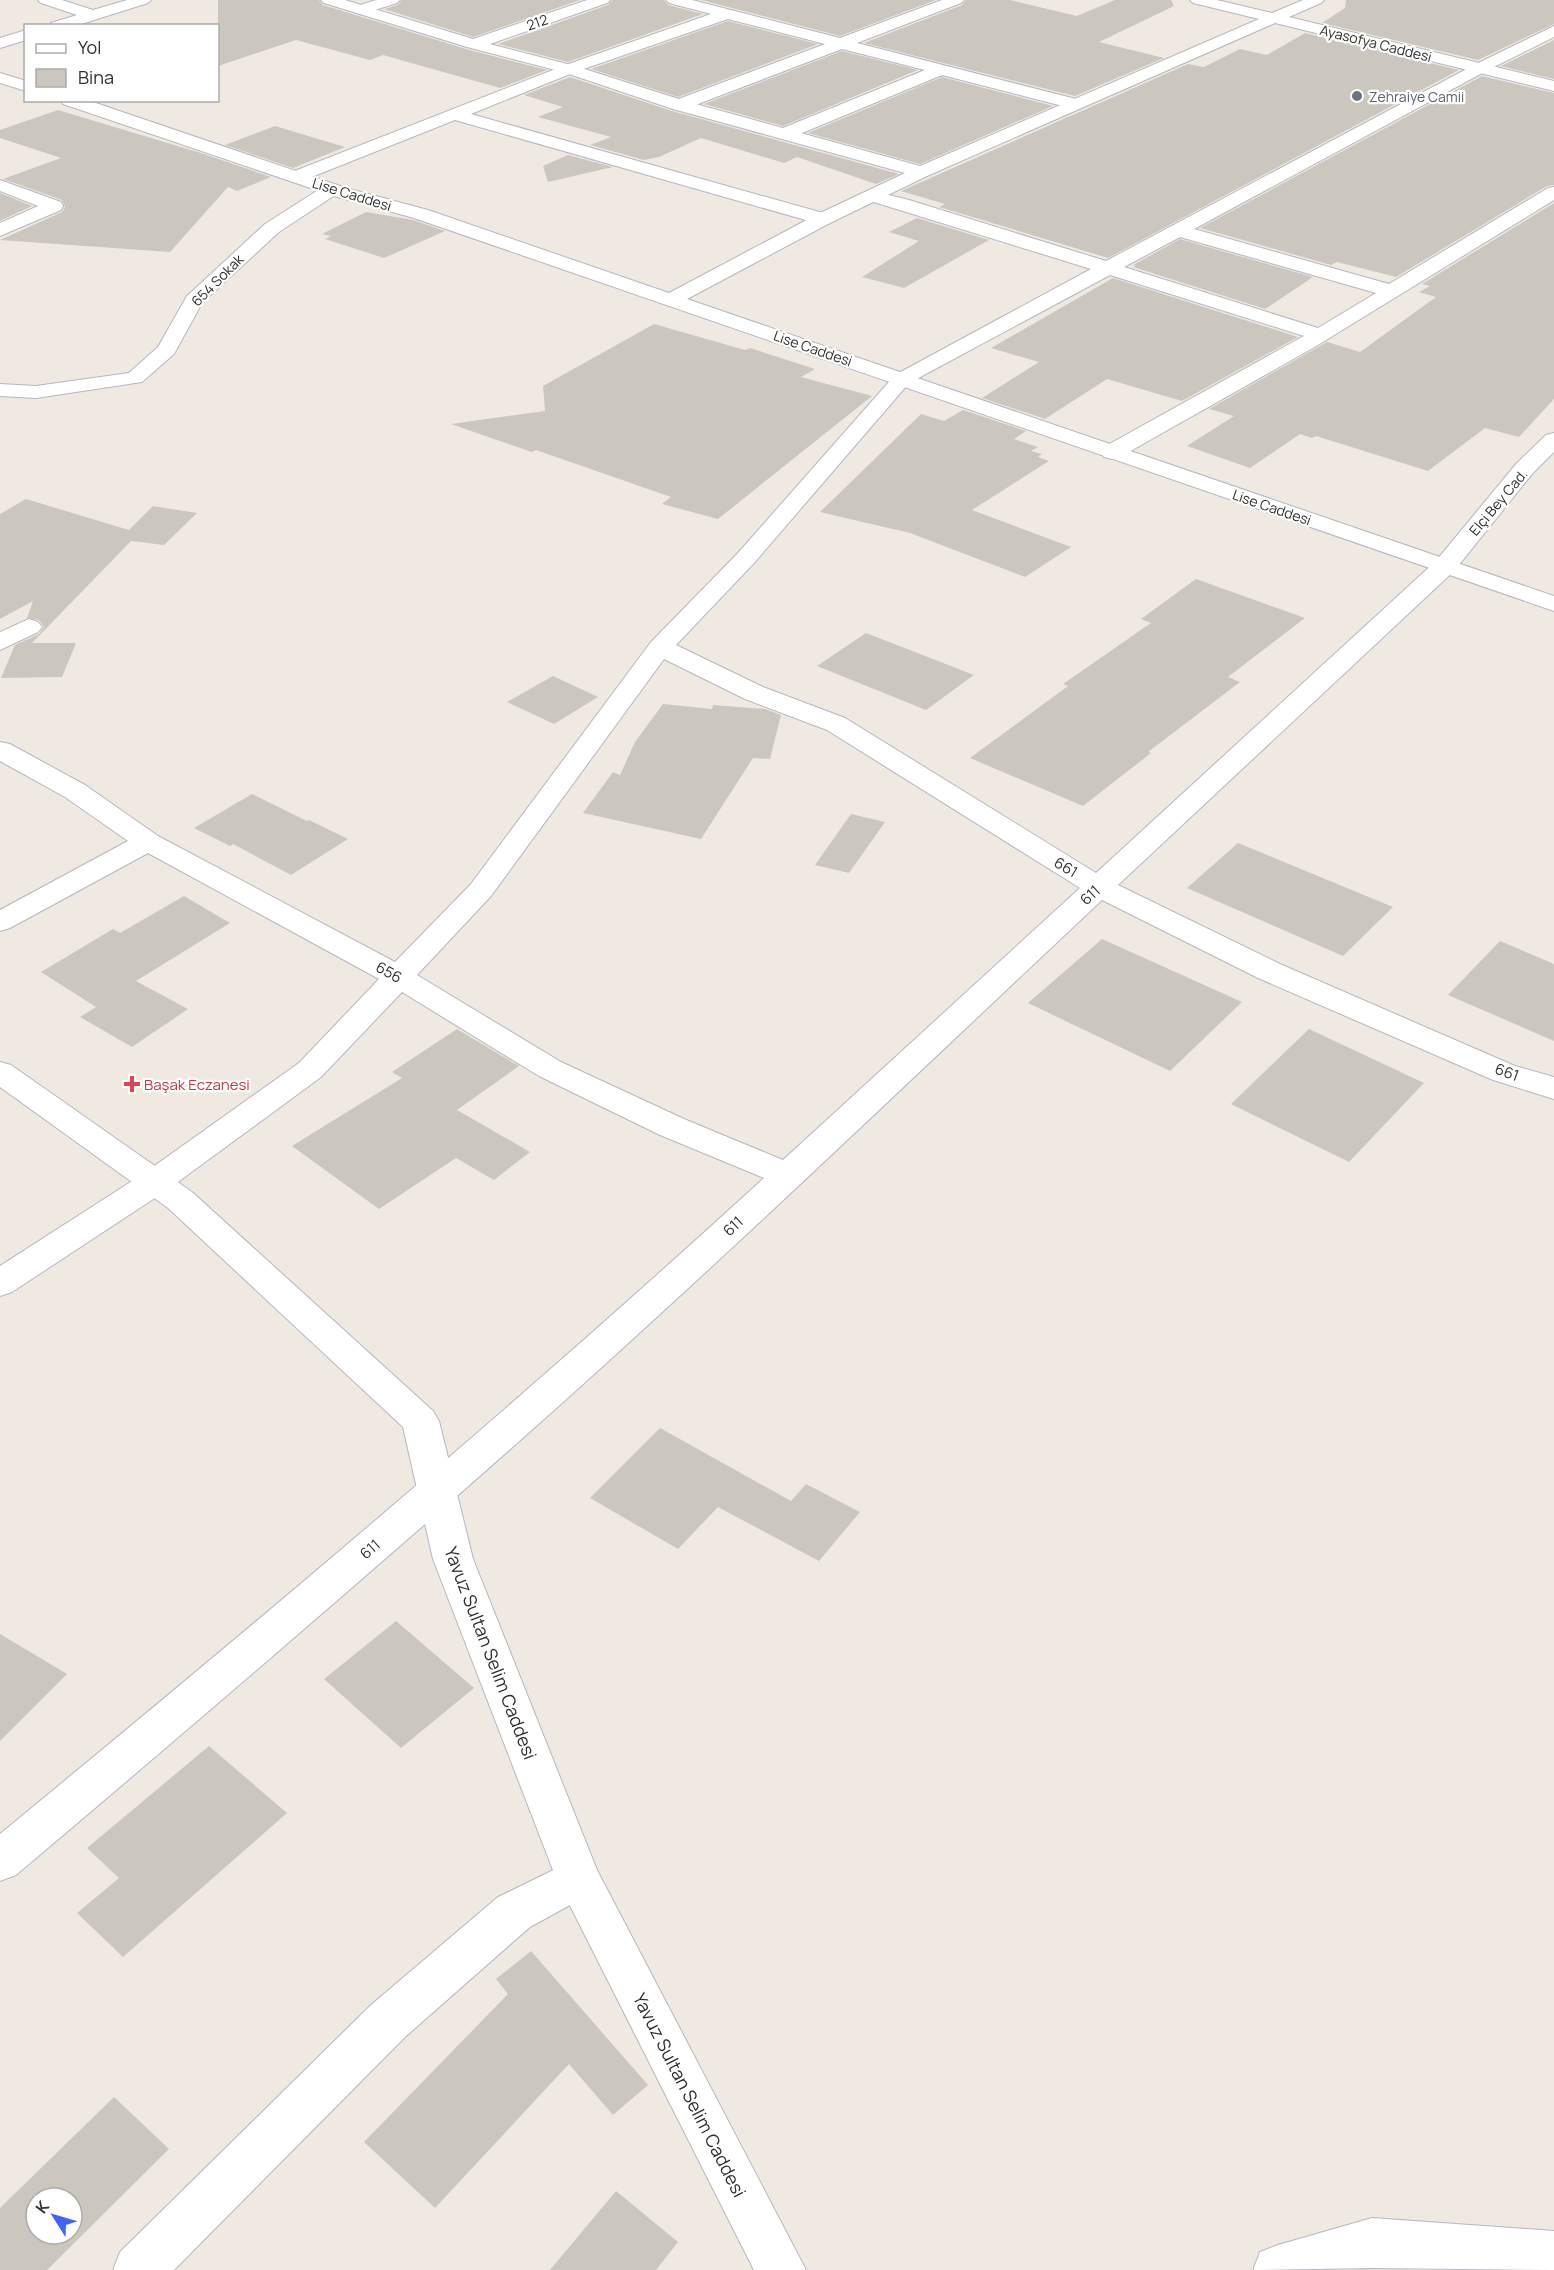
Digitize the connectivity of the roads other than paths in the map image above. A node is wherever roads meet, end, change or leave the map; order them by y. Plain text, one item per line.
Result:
1 (46, 0) edge
2 (143, 0) edge
3 (329, 0) edge
4 (392, 0) edge
5 (602, 0) edge
6 (674, 0) edge
7 (956, 0) edge
8 (1198, 0) edge
9 (1316, 0) edge
10 (362, 9) junction
11 (726, 14) junction
12 (93, 15) junction
13 (1275, 18) junction
14 (64, 24) edge
15 (1554, 32) edge
16 (24, 36) edge
17 (0, 43) edge
18 (473, 44) junction
19 (841, 44) junction
20 (569, 69) junction
21 (1480, 69) junction
22 (939, 70) junction
23 (0, 78) edge
24 (24, 85) edge
25 (1554, 86) edge
26 (75, 102) edge
27 (1074, 104) junction
28 (679, 105) junction
29 (456, 115) junction
30 (784, 134) junction
31 (921, 172) junction
32 (298, 176) junction
33 (0, 185) edge
34 (332, 189) junction
35 (1554, 192) edge
36 (873, 196) junction
37 (823, 219) junction
38 (0, 230) edge
39 (1179, 231) junction
40 (1108, 268) junction
41 (1391, 291) junction
42 (670, 300) junction
43 (1320, 335) junction
44 (902, 379) junction
45 (3, 393) edge
46 (1554, 440) edge
47 (1112, 452) junction
48 (1444, 566) junction
49 (1554, 604) edge
50 (29, 627) dead end
51 (0, 642) edge
52 (660, 647) junction
53 (0, 750) edge
54 (148, 842) junction
55 (1099, 887) junction
56 (0, 922) edge
57 (399, 977) junction
58 (0, 1071) edge
59 (1554, 1088) edge
60 (788, 1175) junction
61 (155, 1182) junction
62 (0, 1283) edge
63 (437, 1490) junction
64 (0, 1861) edge
65 (578, 1878) junction
66 (1554, 2256) edge
67 (138, 2270) edge
68 (781, 2270) edge
69 (1278, 2270) edge

1 - 12 street
2 - 12 street
3 - 10 street
4 - 10 street
5 - 18 street, 212
6 - 11 street
7 - 19 street
8 - 13 street, Ayasofya Caddesi
9 - 13 street
10 - 18 street
11 - 19 street
11 - 20 street
12 - 14 street
13 - 21 street, Ayasofya Caddesi
13 - 27 street
15 - 21 street
16 - 17 street
18 - 20 street
19 - 22 street
19 - 28 street
20 - 28 street
20 - 29 street
21 - 25 street, Ayasofya Caddesi
21 - 39 street
22 - 27 street
22 - 30 street
23 - 24 street
26 - 32 street, Lise Caddesi
27 - 31 street
28 - 30 street
29 - 32 street
29 - 37 street
30 - 31 street
31 - 36 street
32 - 34 street, Lise Caddesi
33 - 38 street
34 - 42 street, Lise Caddesi
34 - 45 street, 654 Sokak
35 - 41 street
36 - 37 street
36 - 40 street
37 - 42 street
39 - 40 street
39 - 41 street
40 - 43 street
40 - 44 street
41 - 43 street
42 - 44 street, Lise Caddesi
43 - 47 street
44 - 47 street, Lise Caddesi
44 - 52 street
46 - 48 street, Elçi Bey Cad.
47 - 48 street, Lise Caddesi
48 - 49 street, Lise Caddesi
48 - 55 street, 611
50 - 51 street
52 - 55 street, 661
52 - 57 street
53 - 54 street, 656
54 - 56 street
54 - 57 street, 656
55 - 59 street, 661
55 - 60 street, 611
57 - 60 street, 656
57 - 61 street
58 - 61 street, Yavuz Sultan Selim Caddesi
60 - 63 street, 611
61 - 62 street
61 - 63 street, Yavuz Sultan Selim Caddesi
63 - 64 street, 611
63 - 65 street, Yavuz Sultan Selim Caddesi
65 - 67 street
65 - 68 street, Yavuz Sultan Selim Caddesi
66 - 69 street

